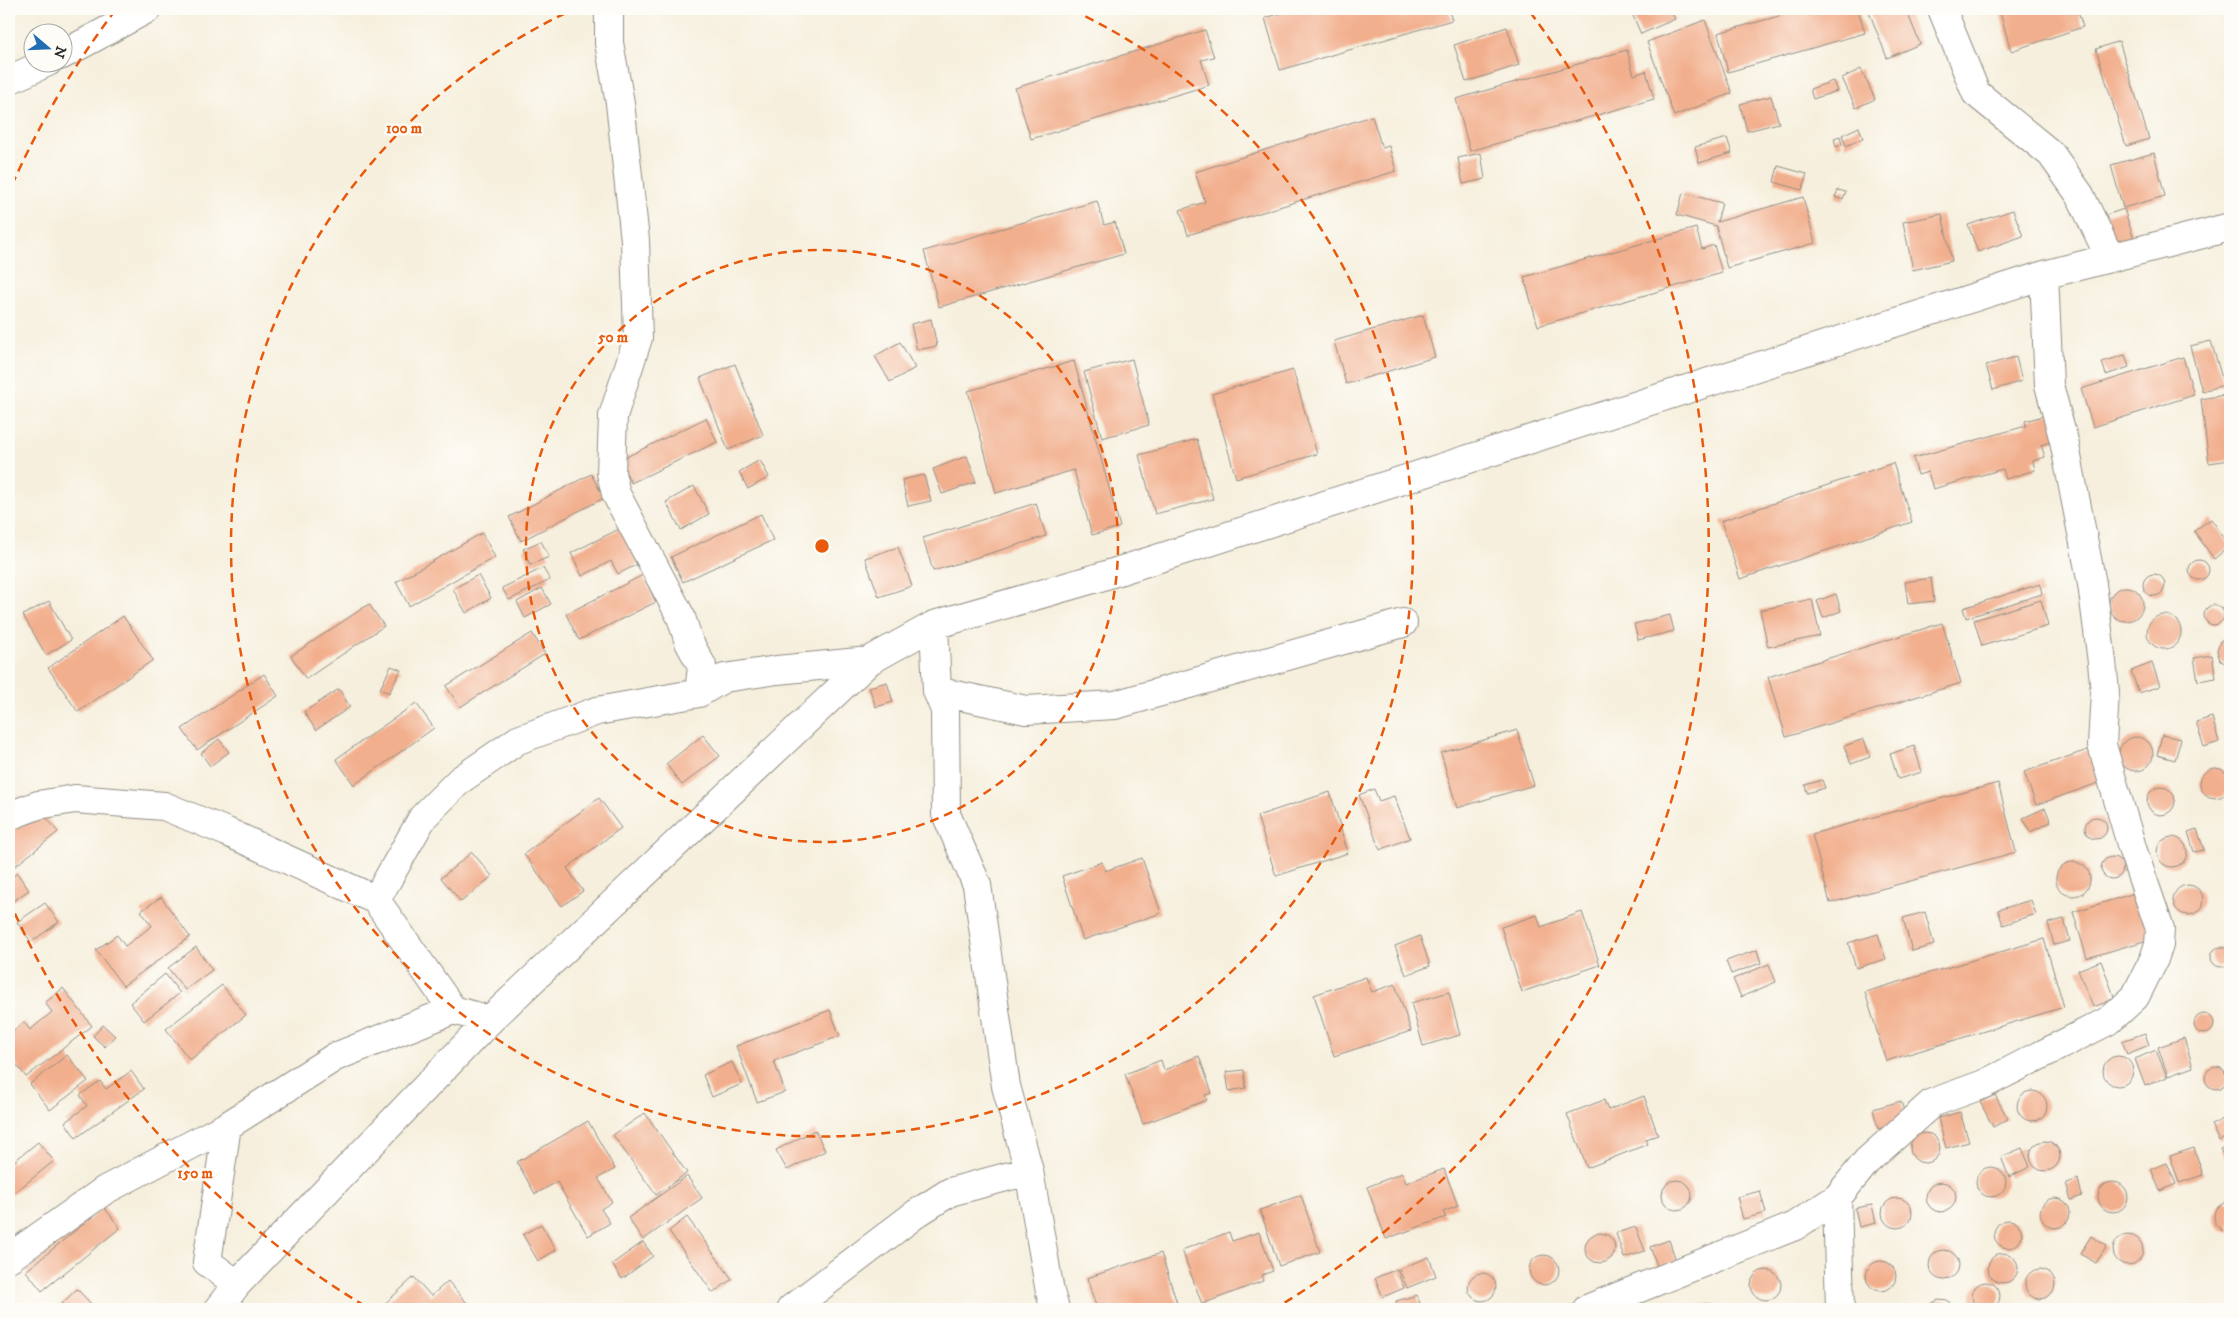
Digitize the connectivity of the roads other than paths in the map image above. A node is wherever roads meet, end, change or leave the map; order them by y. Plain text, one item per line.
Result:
1 (147, 9) edge
2 (609, 9) edge
3 (1942, 9) edge
4 (72, 50) edge
5 (26, 72) edge
6 (9, 80) edge
7 (2230, 227) edge
8 (2110, 258) junction
9 (2044, 275) junction
10 (1403, 623) dead end
11 (934, 625) junction
12 (869, 661) junction
13 (937, 690) junction
14 (698, 693) junction
15 (9, 816) edge
16 (376, 900) junction
17 (453, 1010) junction
18 (490, 1020) junction
19 (226, 1126) junction
20 (1028, 1171) junction
21 (1837, 1198) junction
22 (9, 1258) edge
23 (237, 1284) junction
24 (218, 1309) edge
25 (791, 1309) edge
26 (1055, 1309) edge
27 (1587, 1309) edge
28 (1840, 1309) edge

1 - 4 street
2 - 14 street
3 - 8 street
5 - 6 street
7 - 8 street
8 - 9 street
9 - 11 street
9 - 21 street
10 - 13 street
11 - 12 street
11 - 13 street
12 - 14 street
12 - 18 street
13 - 20 street
14 - 16 street
15 - 16 street
16 - 17 street
17 - 18 street
17 - 19 street
18 - 23 street
19 - 22 street
19 - 23 street
20 - 25 street
20 - 26 street
21 - 27 street
21 - 28 street
23 - 24 street

